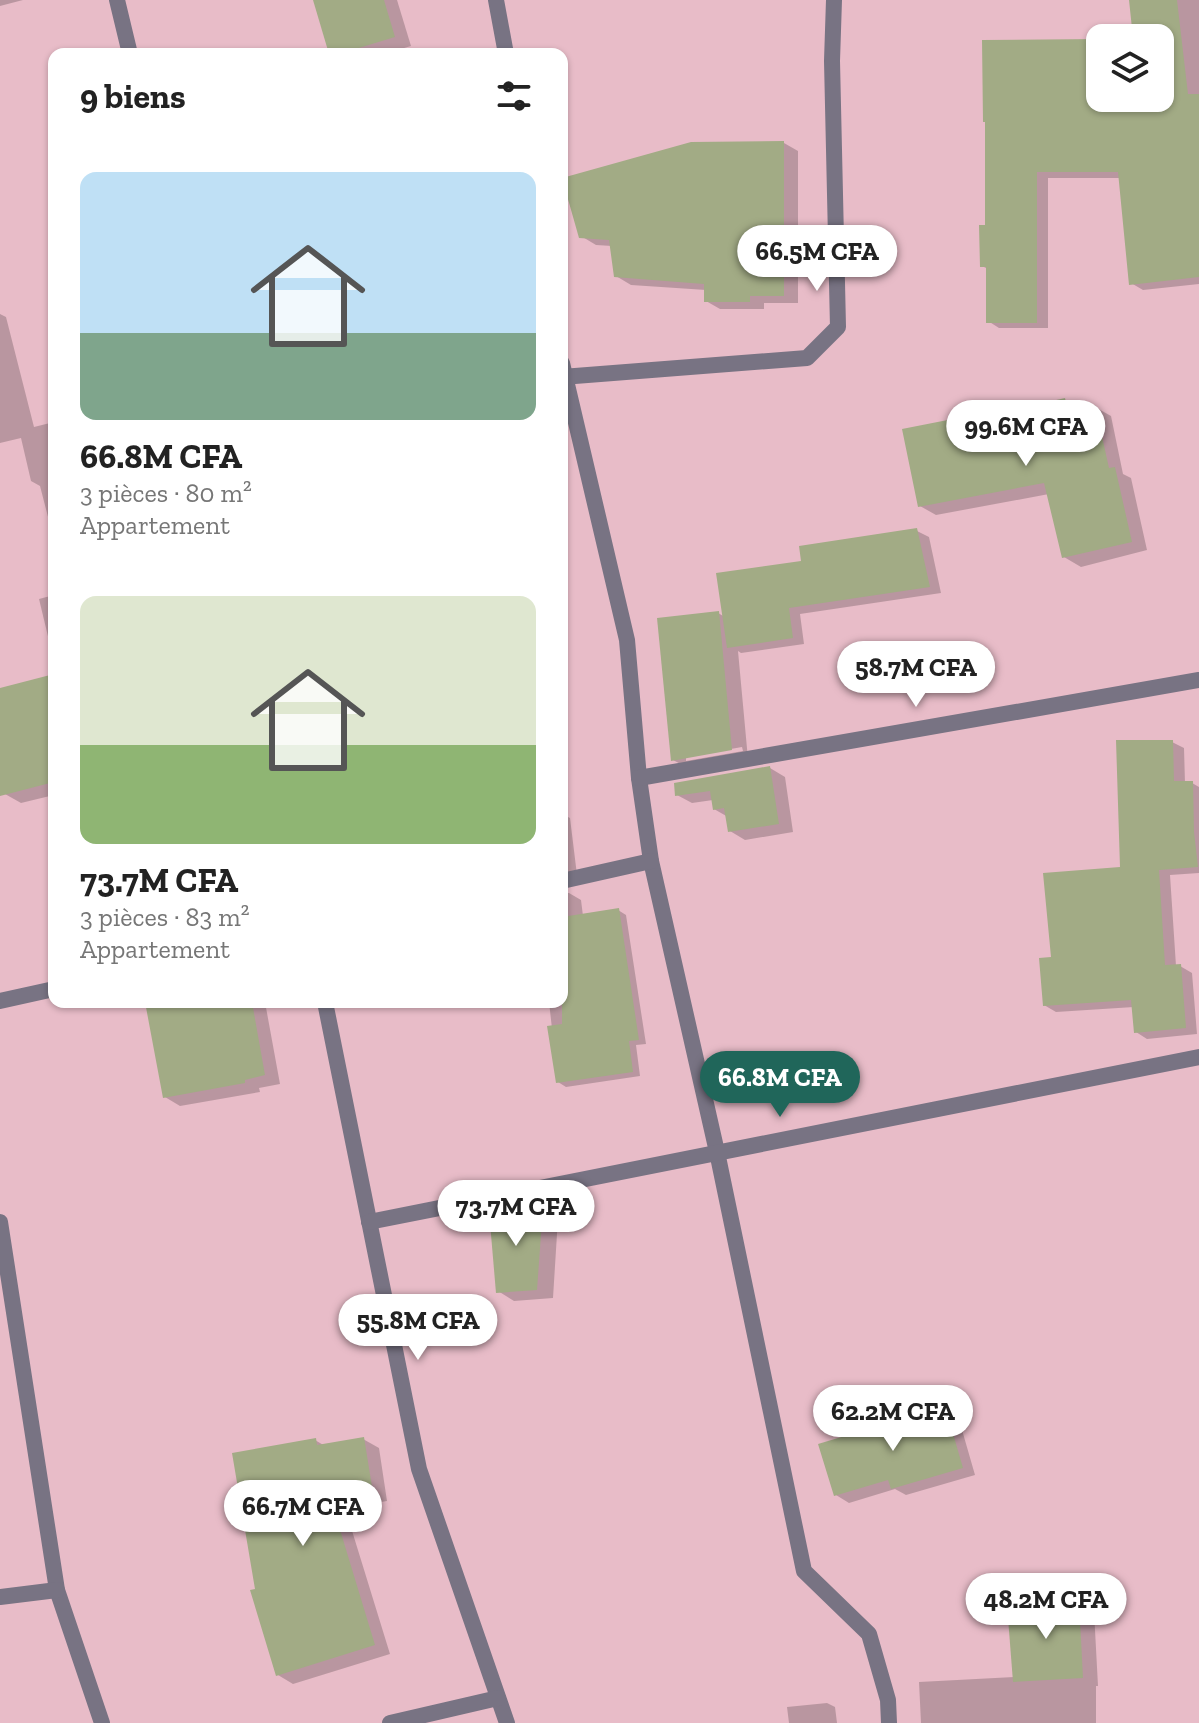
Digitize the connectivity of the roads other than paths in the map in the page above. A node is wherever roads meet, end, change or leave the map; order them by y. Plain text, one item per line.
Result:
1 (117, 0) edge
2 (496, 0) edge
3 (834, 0) edge
4 (129, 48) edge
5 (505, 48) edge
6 (568, 372) edge
7 (568, 393) edge
8 (1199, 680) edge
9 (639, 778) junction
10 (651, 861) junction
11 (568, 880) edge
12 (48, 990) edge
13 (0, 1001) edge
14 (326, 1008) edge
15 (1199, 1057) edge
16 (717, 1152) junction
17 (0, 1222) edge
18 (369, 1222) junction
19 (17, 1326) junction
20 (0, 1329) edge
21 (57, 1590) junction
22 (0, 1597) edge
23 (498, 1698) junction
24 (102, 1723) edge
25 (390, 1723) edge
26 (507, 1723) edge
27 (889, 1723) edge

1 - 4 street
2 - 5 street
3 - 6 street
7 - 9 street
8 - 9 street
9 - 10 street
10 - 11 street
10 - 16 street
12 - 13 street
14 - 18 street
15 - 16 street
16 - 18 street
16 - 27 street
17 - 19 street
18 - 23 street
19 - 20 street
19 - 21 street
21 - 22 street
21 - 24 street
23 - 25 street
23 - 26 street

